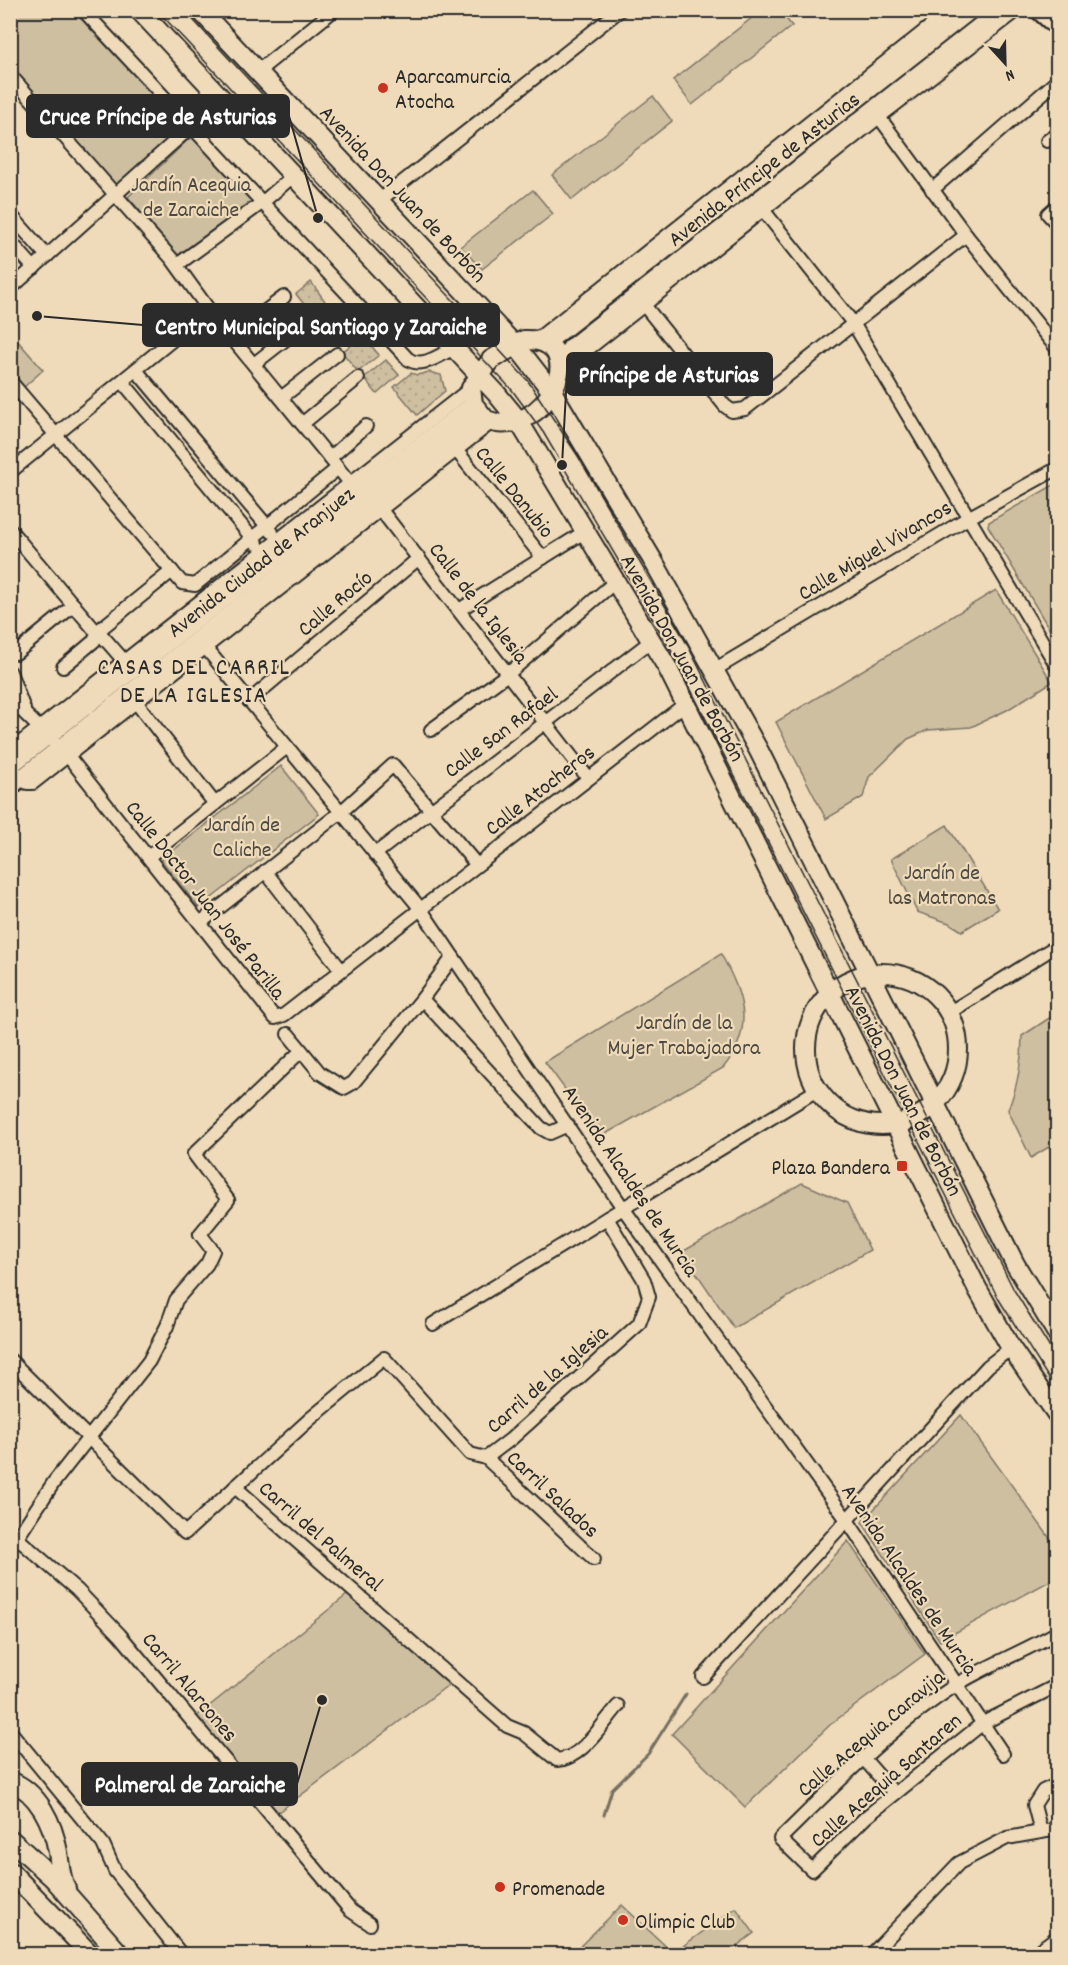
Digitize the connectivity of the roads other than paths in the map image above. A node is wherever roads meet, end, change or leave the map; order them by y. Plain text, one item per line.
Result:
1 (83, 10) edge
2 (139, 10) edge
3 (200, 10) edge
4 (334, 10) edge
5 (620, 10) edge
6 (951, 10) edge
7 (971, 10) edge
8 (1000, 10) edge
9 (1018, 10) edge
10 (257, 72) junction
11 (10, 75) edge
12 (1058, 80) edge
13 (222, 99) junction
14 (879, 117) junction
15 (192, 127) junction
16 (293, 176) junction
17 (932, 190) junction
18 (116, 195) junction
19 (380, 200) junction
20 (262, 202) junction
21 (1058, 205) edge
22 (765, 211) junction
23 (10, 214) edge
24 (1058, 225) edge
25 (966, 235) junction
26 (10, 241) edge
27 (47, 256) junction
28 (177, 265) junction
29 (34, 268) junction
30 (10, 289) edge
31 (284, 297) dead end
32 (644, 305) junction
33 (209, 310) junction
34 (309, 321) dead end
35 (853, 323) junction
36 (231, 337) junction
37 (541, 342) junction
38 (513, 344) junction
39 (454, 348) junction
40 (1058, 350) edge
41 (337, 354) dead end
42 (254, 364) junction
43 (560, 366) junction
44 (136, 370) junction
45 (357, 378) dead end
46 (122, 381) junction
47 (12, 386) edge
48 (553, 393) junction
49 (281, 398) junction
50 (479, 401) junction
51 (518, 420) junction
52 (302, 424) junction
53 (366, 426) dead end
54 (57, 434) junction
55 (456, 450) junction
56 (330, 458) junction
57 (338, 468) junction
58 (1058, 468) edge
59 (10, 472) edge
60 (351, 484) junction
61 (381, 510) junction
62 (968, 518) junction
63 (267, 527) junction
64 (10, 530) edge
65 (586, 531) junction
66 (284, 536) junction
67 (253, 538) junction
68 (259, 556) junction
69 (419, 558) junction
70 (543, 558) junction
71 (172, 571) junction
72 (616, 580) junction
73 (74, 605) junction
74 (459, 610) junction
75 (98, 631) junction
76 (651, 641) junction
77 (205, 647) junction
78 (16, 653) dead end
79 (125, 662) junction
80 (63, 667) dead end
81 (1058, 668) edge
82 (714, 670) junction
83 (10, 672) edge
84 (509, 674) junction
85 (10, 699) edge
86 (249, 701) junction
87 (136, 702) junction
88 (685, 704) junction
89 (26, 713) junction
90 (546, 722) junction
91 (431, 730) dead end
92 (53, 743) junction
93 (287, 747) junction
94 (10, 751) edge
95 (13, 772) edge
96 (588, 778) junction
97 (215, 804) junction
98 (432, 809) junction
99 (341, 812) junction
100 (375, 854) junction
101 (148, 857) junction
102 (476, 864) junction
103 (265, 871) junction
104 (420, 908) junction
105 (200, 923) junction
106 (1058, 945) edge
107 (453, 957) junction
108 (341, 970) junction
109 (870, 973) junction
110 (829, 993) junction
111 (422, 999) junction
112 (950, 1012) junction
113 (288, 1034) dead end
114 (301, 1050) junction
115 (817, 1089) junction
116 (934, 1104) junction
117 (896, 1124) junction
118 (568, 1125) junction
119 (623, 1208) junction
120 (607, 1218) junction
121 (1052, 1316) edge
122 (433, 1324) dead end
123 (1058, 1335) edge
124 (1011, 1348) junction
125 (10, 1360) edge
126 (1058, 1416) edge
127 (89, 1440) junction
128 (486, 1458) junction
129 (235, 1487) junction
130 (847, 1520) junction
131 (14, 1540) edge
132 (594, 1559) dead end
133 (1058, 1632) edge
134 (703, 1677) dead end
135 (957, 1684) junction
136 (1058, 1685) edge
137 (618, 1706) dead end
138 (983, 1723) junction
139 (10, 1731) edge
140 (1003, 1754) dead end
141 (864, 1759) junction
142 (10, 1781) edge
143 (1058, 1784) edge
144 (894, 1793) junction
145 (1058, 1829) edge
146 (1041, 1832) junction
147 (10, 1839) edge
148 (780, 1839) joint
149 (10, 1871) edge
150 (70, 1896) junction
151 (370, 1924) dead end
152 (1058, 1940) edge
153 (90, 1954) edge
154 (120, 1954) edge
155 (181, 1954) edge
156 (872, 1954) edge
157 (1039, 1954) edge

1 - 15 street
2 - 13 main road, Avenida Don Juan de Borbón
3 - 10 main road, Avenida Don Juan de Borbón
4 - 10 street
5 - 19 street
6 - 37 street
7 - 37 main road, Avenida Príncipe de Asturias
8 - 43 main road, Avenida Príncipe de Asturias
9 - 14 street
10 - 19 main road, Avenida Don Juan de Borbón
11 - 18 street
12 - 17 street
13 - 15 street
13 - 16 main road, Avenida Don Juan de Borbón
14 - 17 street
14 - 22 street
15 - 18 street
15 - 20 street
16 - 20 street
16 - 39 main road, Avenida Don Juan de Borbón
17 - 25 street
18 - 27 street
18 - 28 street
19 - 38 main road, Avenida Don Juan de Borbón
20 - 28 street
20 - 39 street
21 - 24 street
22 - 32 street
22 - 35 street
23 - 27 street
25 - 35 street
25 - 40 street
26 - 29 street
27 - 29 street
28 - 33 street
29 - 30 street
31 - 36 street
32 - 35 street
32 - 43 street
33 - 36 street
33 - 44 street
34 - 42 street
35 - 62 street
36 - 42 street
37 - 38 main road
37 - 43 main road
38 - 48 main road, Avenida Don Juan de Borbón
38 - 50 main road
39 - 50 main road, Avenida Don Juan de Borbón
41 - 49 street
42 - 49 street
43 - 48 main road
44 - 46 street
44 - 63 street
45 - 52 street
46 - 54 street
46 - 67 street
47 - 54 street
48 - 51 main road
48 - 82 main road, Avenida Don Juan de Borbón
49 - 52 street
50 - 51 main road, Avenida Don Juan de Borbón
50 - 51 main road
50 - 55 street
50 - 60 street
50 - 92 main road, Avenida Ciudad de Aranjuez
51 - 65 main road, Avenida Don Juan de Borbón
52 - 56 street
53 - 56 street
54 - 59 street
54 - 71 street
55 - 61 street
55 - 70 street, Calle Danubio
56 - 57 street
57 - 60 street
57 - 63 street
58 - 62 street, Calle Miguel Vivancos
60 - 66 street
61 - 69 street, Calle de la Iglesia
61 - 77 street
62 - 81 street
62 - 82 street, Calle Miguel Vivancos
63 - 66 street
63 - 67 street
64 - 73 street
65 - 70 street
65 - 72 main road, Avenida Don Juan de Borbón
66 - 68 street
67 - 68 street
67 - 71 street
68 - 79 street
69 - 74 street, Calle de la Iglesia
69 - 86 street, Calle Rocío
70 - 74 street
71 - 75 street
72 - 76 main road, Avenida Don Juan de Borbón
72 - 84 street
73 - 75 street
73 - 78 street
74 - 84 street, Calle de la Iglesia
75 - 79 street
75 - 80 street
76 - 88 main road, Avenida Don Juan de Borbón
76 - 90 street, Calle San Rafael
77 - 86 street, Avenida Alcaldes de Murcia
77 - 87 street
79 - 92 street
82 - 109 main road, Avenida Don Juan de Borbón
83 - 89 street
84 - 90 street, Calle de la Iglesia
84 - 91 street
85 - 89 street
86 - 93 street, Avenida Alcaldes de Murcia
87 - 92 street
87 - 97 street
88 - 96 street, Calle Atocheros
88 - 110 main road, Avenida Don Juan de Borbón
89 - 92 street, Calle Doctor Juan José Parilla
90 - 96 street, Calle de la Iglesia
90 - 98 street, Calle San Rafael
92 - 94 street
92 - 95 main road, Avenida Ciudad de Aranjuez
92 - 95 street
92 - 101 street, Calle Doctor Juan José Parilla
93 - 97 street
93 - 99 street, Avenida Alcaldes de Murcia
96 - 102 street, Calle Atocheros
97 - 101 street
98 - 99 street
98 - 100 street, Calle San Rafael
98 - 102 street
99 - 100 street, Avenida Alcaldes de Murcia
99 - 103 street
100 - 104 street, Avenida Alcaldes de Murcia
101 - 105 street, Calle Doctor Juan José Parilla
102 - 104 street, Calle Atocheros
103 - 105 street
103 - 108 street
104 - 107 street, Avenida Alcaldes de Murcia
104 - 108 street, Calle Doctor Juan José Parilla
105 - 108 street, Calle Doctor Juan José Parilla
106 - 112 street
107 - 111 street
107 - 118 street, Avenida Alcaldes de Murcia
109 - 110 main road
109 - 112 main road
109 - 116 main road, Avenida Don Juan de Borbón
110 - 115 main road
110 - 117 main road, Avenida Don Juan de Borbón
111 - 114 street
111 - 118 street
112 - 116 main road
113 - 114 street
114 - 127 street, Carril Alarcones
115 - 117 main road
115 - 119 street
116 - 117 main road
116 - 121 main road, Avenida Don Juan de Borbón
117 - 124 main road, Avenida Don Juan de Borbón
118 - 119 street, Avenida Alcaldes de Murcia
119 - 120 street
119 - 130 street, Avenida Alcaldes de Murcia
120 - 122 street
120 - 128 street, Carril de la Iglesia
121 - 123 main road, Avenida Don Juan de Borbón
124 - 126 main road, Avenida Don Juan de Borbón
124 - 130 street
125 - 127 street, Carril del Palmeral
127 - 129 street, Carril del Palmeral
127 - 131 street, Carril Alarcones
128 - 129 street, Carril de la Iglesia
128 - 132 street, Carril Salados
129 - 137 street, Carril del Palmeral
130 - 134 street
130 - 135 street, Avenida Alcaldes de Murcia
131 - 151 street, Carril Alarcones
133 - 135 street, Calle Acequia Caravija
135 - 138 street, Avenida Alcaldes de Murcia
135 - 141 street, Calle Acequia Caravija
136 - 138 street, Calle Acequia Santaren
138 - 140 street, Avenida Alcaldes de Murcia
138 - 144 street, Calle Acequia Santaren
139 - 155 street
141 - 144 street
141 - 148 street, Calle Acequia Caravija
142 - 150 main road
143 - 146 street
144 - 148 street, Calle Acequia Santaren
145 - 146 street
146 - 156 street
147 - 150 main road
149 - 153 main road
150 - 154 main road
152 - 157 main road

